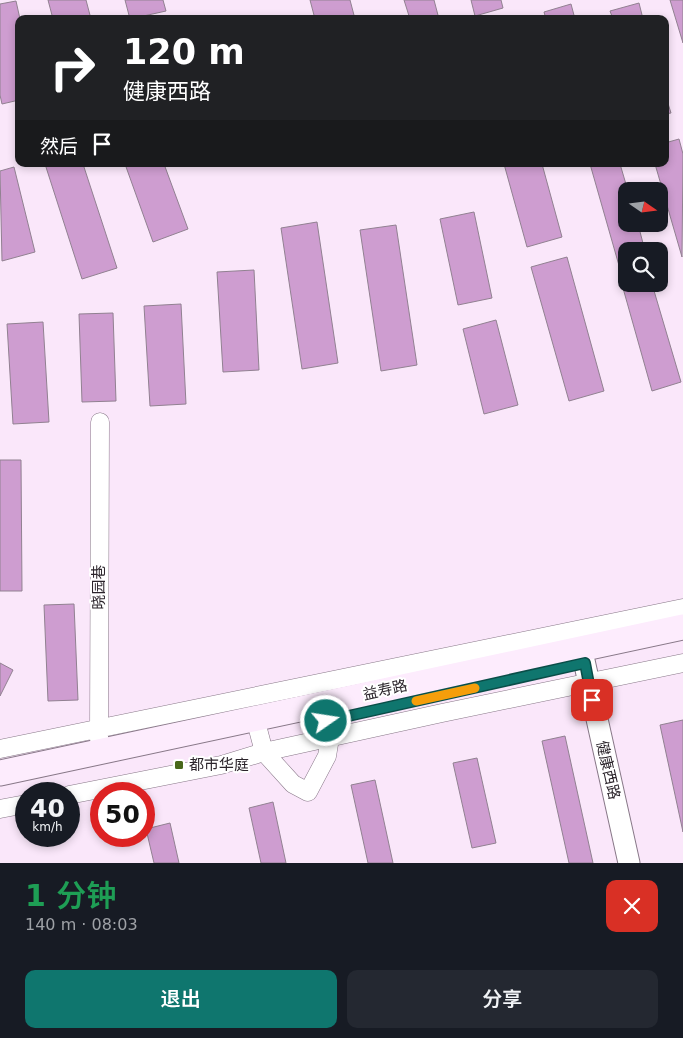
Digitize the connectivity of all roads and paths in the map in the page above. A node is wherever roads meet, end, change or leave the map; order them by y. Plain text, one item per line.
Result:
1 (100, 422) dead end
2 (683, 608) edge
3 (683, 626) edge
4 (683, 644) edge
5 (683, 663) edge
6 (585, 664) junction
7 (326, 721) junction
8 (259, 735) junction
9 (99, 740) junction
10 (0, 750) edge
11 (0, 774) edge
12 (0, 790) edge
13 (80, 793) edge
14 (15, 807) edge
15 (0, 810) edge
16 (629, 863) edge

1 - 9 street, 晓园巷
2 - 9 street
3 - 6 main road, 益寿路
4 - 6 main road, 益寿路
5 - 6 street
6 - 7 main road, 益寿路
6 - 7 street
6 - 16 street, 健康西路
7 - 8 main road, 益寿路
7 - 8 street
7 - 8 street
8 - 9 main road, 益寿路
8 - 12 main road, 益寿路
8 - 13 street
9 - 10 street
9 - 11 main road, 益寿路
14 - 15 street

